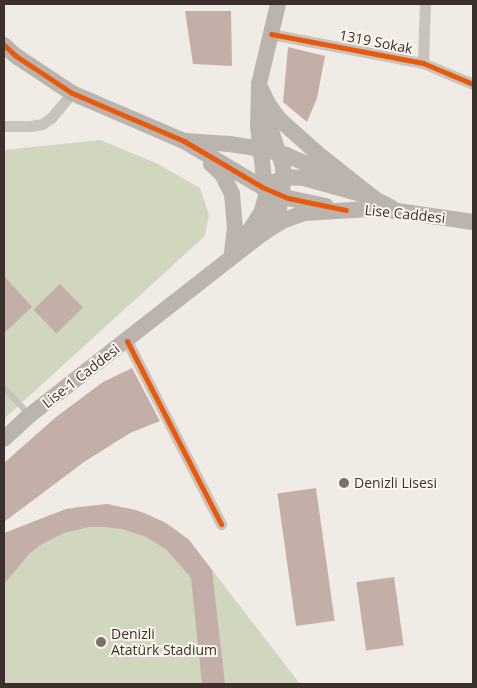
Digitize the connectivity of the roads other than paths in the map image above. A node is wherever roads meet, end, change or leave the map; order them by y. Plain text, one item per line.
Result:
1 (278, 4) edge
2 (425, 4) edge
3 (271, 34) junction
4 (4, 45) edge
5 (423, 63) junction
6 (259, 84) junction
7 (473, 84) edge
8 (72, 93) junction
9 (4, 126) edge
10 (190, 145) junction
11 (261, 149) junction
12 (278, 154) junction
13 (284, 177) junction
14 (356, 184) junction
15 (274, 194) junction
16 (375, 199) junction
17 (346, 210) junction
18 (398, 211) junction
19 (473, 222) edge
20 (262, 234) junction
21 (232, 259) junction
22 (127, 341) junction
23 (4, 388) edge
24 (30, 416) junction
25 (4, 440) edge
26 (221, 524) dead end

1 - 3 street
2 - 5 street
3 - 5 street, 1319 Sokak
3 - 6 street
4 - 8 street
5 - 7 street, 1319 Sokak
6 - 11 street
6 - 12 street
6 - 14 street
8 - 9 street
8 - 10 street
10 - 11 street
10 - 15 street
10 - 21 street
11 - 12 street
11 - 15 street
12 - 13 street
12 - 14 street
13 - 15 street
13 - 16 street
14 - 16 street
15 - 17 street
15 - 20 street
15 - 21 street
16 - 18 street
17 - 18 street, Lise Caddesi
17 - 20 street, Lise Caddesi
18 - 19 street, Lise Caddesi
20 - 21 street, Lise Caddesi
21 - 22 street, Lise-1 Caddesi
22 - 24 street, Lise-1 Caddesi
22 - 26 street
23 - 24 lane
24 - 25 street, Lise-1 Caddesi

